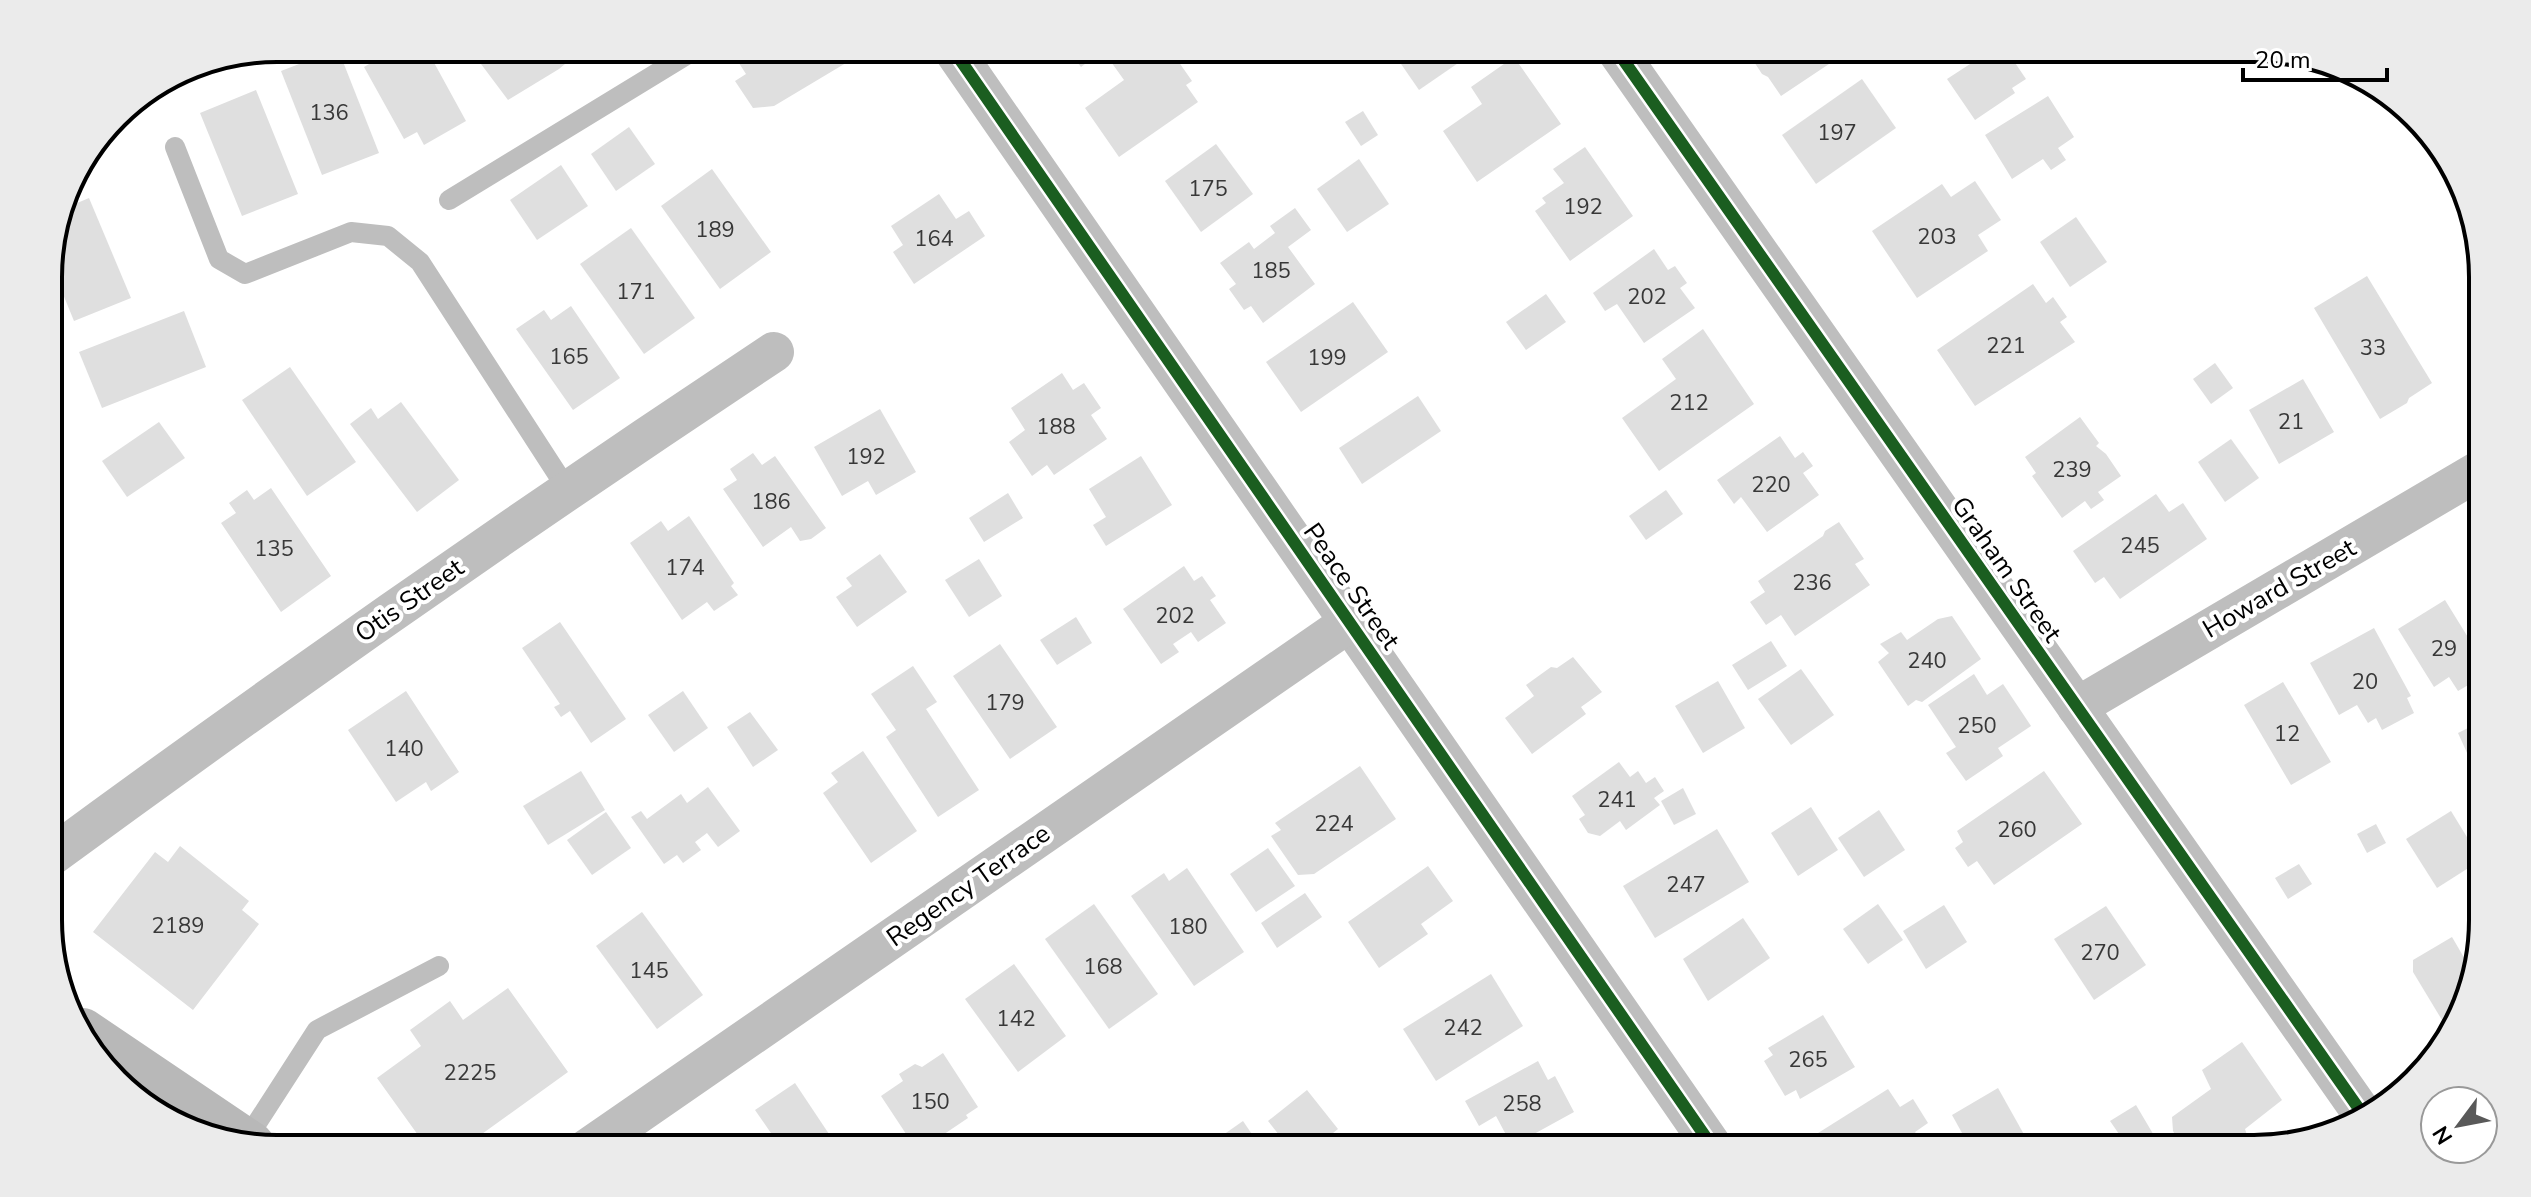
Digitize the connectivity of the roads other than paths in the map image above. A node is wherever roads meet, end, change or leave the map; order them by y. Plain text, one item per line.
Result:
1 (675, 62) edge
2 (962, 62) edge
3 (1625, 62) edge
4 (175, 147) dead end
5 (449, 200) dead end
6 (774, 352) dead end
7 (2469, 477) edge
8 (567, 489) junction
9 (1350, 622) junction
10 (2077, 707) junction
11 (62, 848) edge
12 (439, 966) dead end
13 (100, 1041) edge
14 (2358, 1108) edge
15 (232, 1130) edge
16 (254, 1134) edge
17 (607, 1135) edge
18 (1704, 1135) edge

1 - 5 lane
2 - 9 street, Peace Street
3 - 10 street, Graham Street
4 - 8 lane
6 - 8 street, Otis Street
7 - 10 street, Howard Street
8 - 11 street, Otis Street
9 - 17 street, Regency Terrace
9 - 18 street, Peace Street
10 - 14 street, Graham Street
12 - 16 lane
13 - 15 main road

